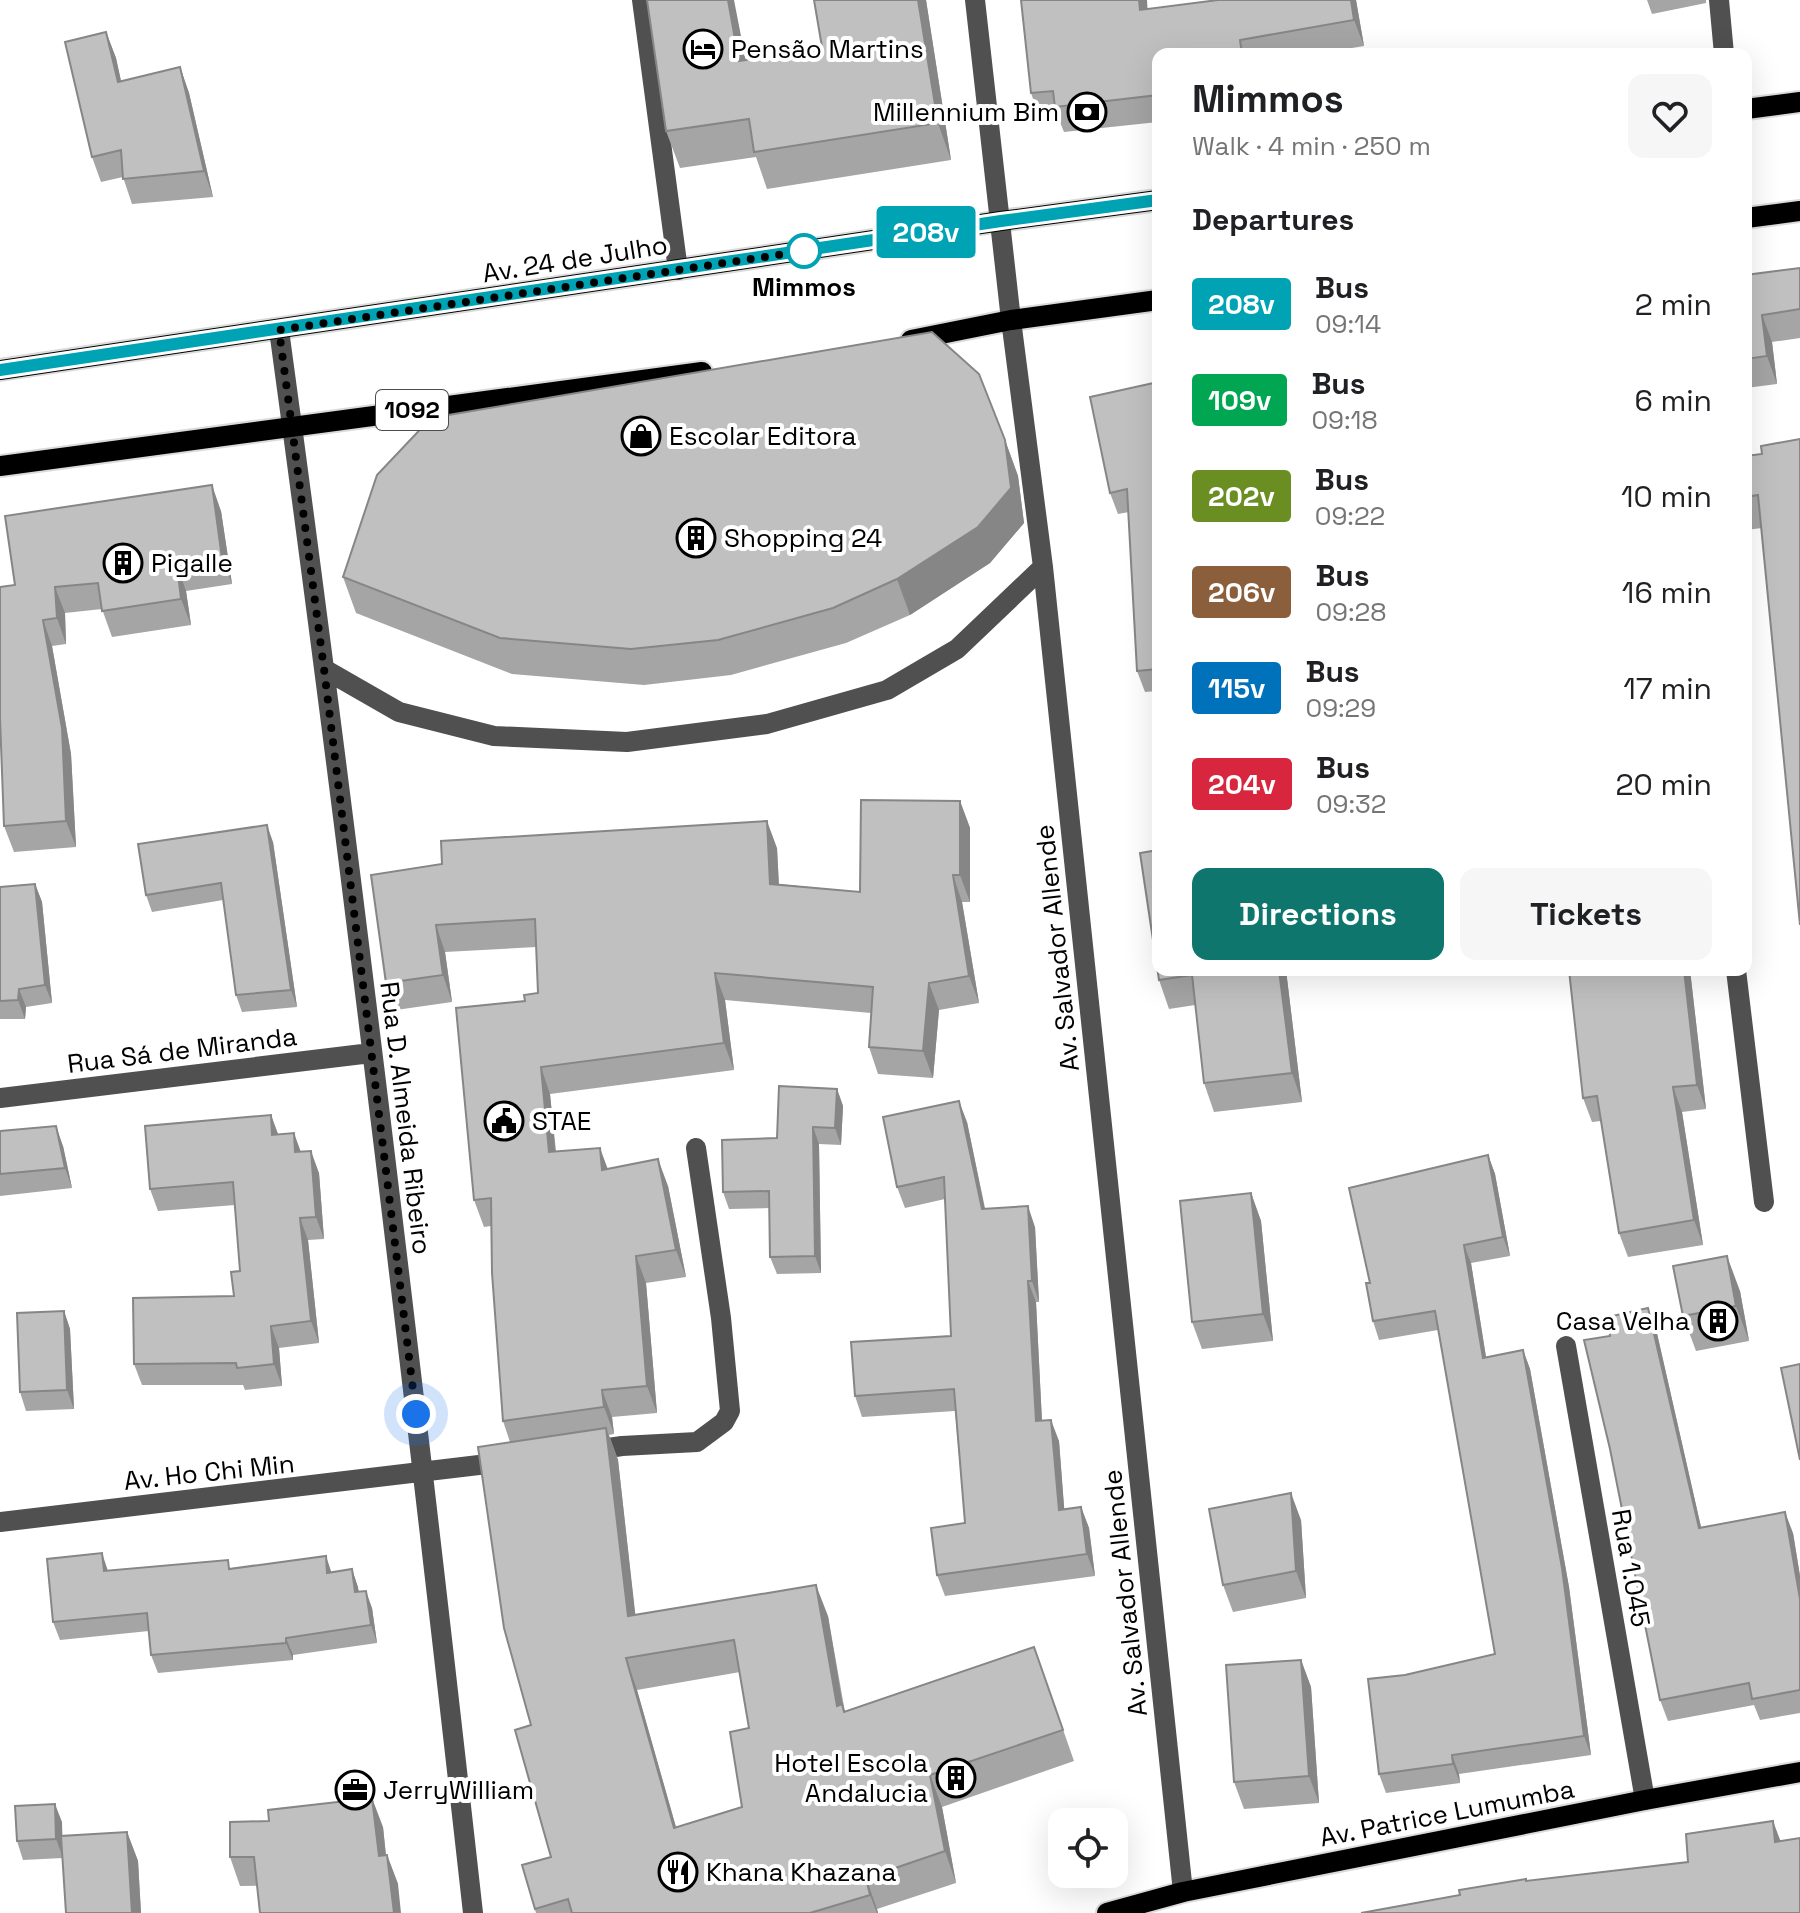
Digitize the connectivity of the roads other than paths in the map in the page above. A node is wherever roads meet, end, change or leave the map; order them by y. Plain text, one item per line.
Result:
1 (642, 0) edge
2 (975, 0) edge
3 (1719, 0) edge
4 (1723, 48) edge
5 (1800, 102) edge
6 (1752, 108) edge
7 (1152, 201) edge
8 (1800, 211) edge
9 (1752, 217) edge
10 (1001, 221) junction
11 (678, 270) junction
12 (1152, 301) edge
13 (1011, 320) junction
14 (279, 330) junction
15 (886, 344) edge
16 (730, 369) edge
17 (0, 370) edge
18 (292, 425) junction
19 (0, 466) edge
20 (1043, 567) junction
21 (324, 669) junction
22 (1737, 976) edge
23 (371, 1053) junction
24 (0, 1098) edge
25 (696, 1148) dead end
26 (1764, 1202) dead end
27 (1566, 1346) dead end
28 (561, 1454) edge
29 (531, 1459) edge
30 (424, 1474) junction
31 (0, 1522) edge
32 (1800, 1772) edge
33 (1645, 1800) junction
34 (1183, 1892) junction
35 (473, 1913) edge
36 (1107, 1913) edge

1 - 11 street
2 - 10 street, Av. Salvador Allende
3 - 4 street
5 - 6 main road
7 - 10 main road, Av. 24 de Julho
8 - 9 main road
10 - 11 main road, Av. 24 de Julho
10 - 13 street, Av. Salvador Allende
11 - 14 main road, Av. 24 de Julho
12 - 13 main road
13 - 15 main road
13 - 20 street, Av. Salvador Allende
14 - 17 main road, Av. 24 de Julho
14 - 18 street, Rua D. Almeida Ribeiro
16 - 18 main road, 1092
18 - 19 main road, 1092
18 - 21 street, Rua D. Almeida Ribeiro
20 - 21 street
20 - 34 street, Av. Salvador Allende
21 - 23 street, Rua D. Almeida Ribeiro
22 - 26 street
23 - 24 street, Rua Sá de Miranda
23 - 30 street, Rua D. Almeida Ribeiro
25 - 28 street
27 - 33 street, Rua 1.045
29 - 30 street, Av. Ho Chi Min
30 - 31 street, Av. Ho Chi Min
30 - 35 street, Rua D. Almeida Ribeiro
32 - 33 main road, Av. Patrice Lumumba
33 - 34 main road, Av. Patrice Lumumba
34 - 36 main road, Av. Patrice Lumumba

